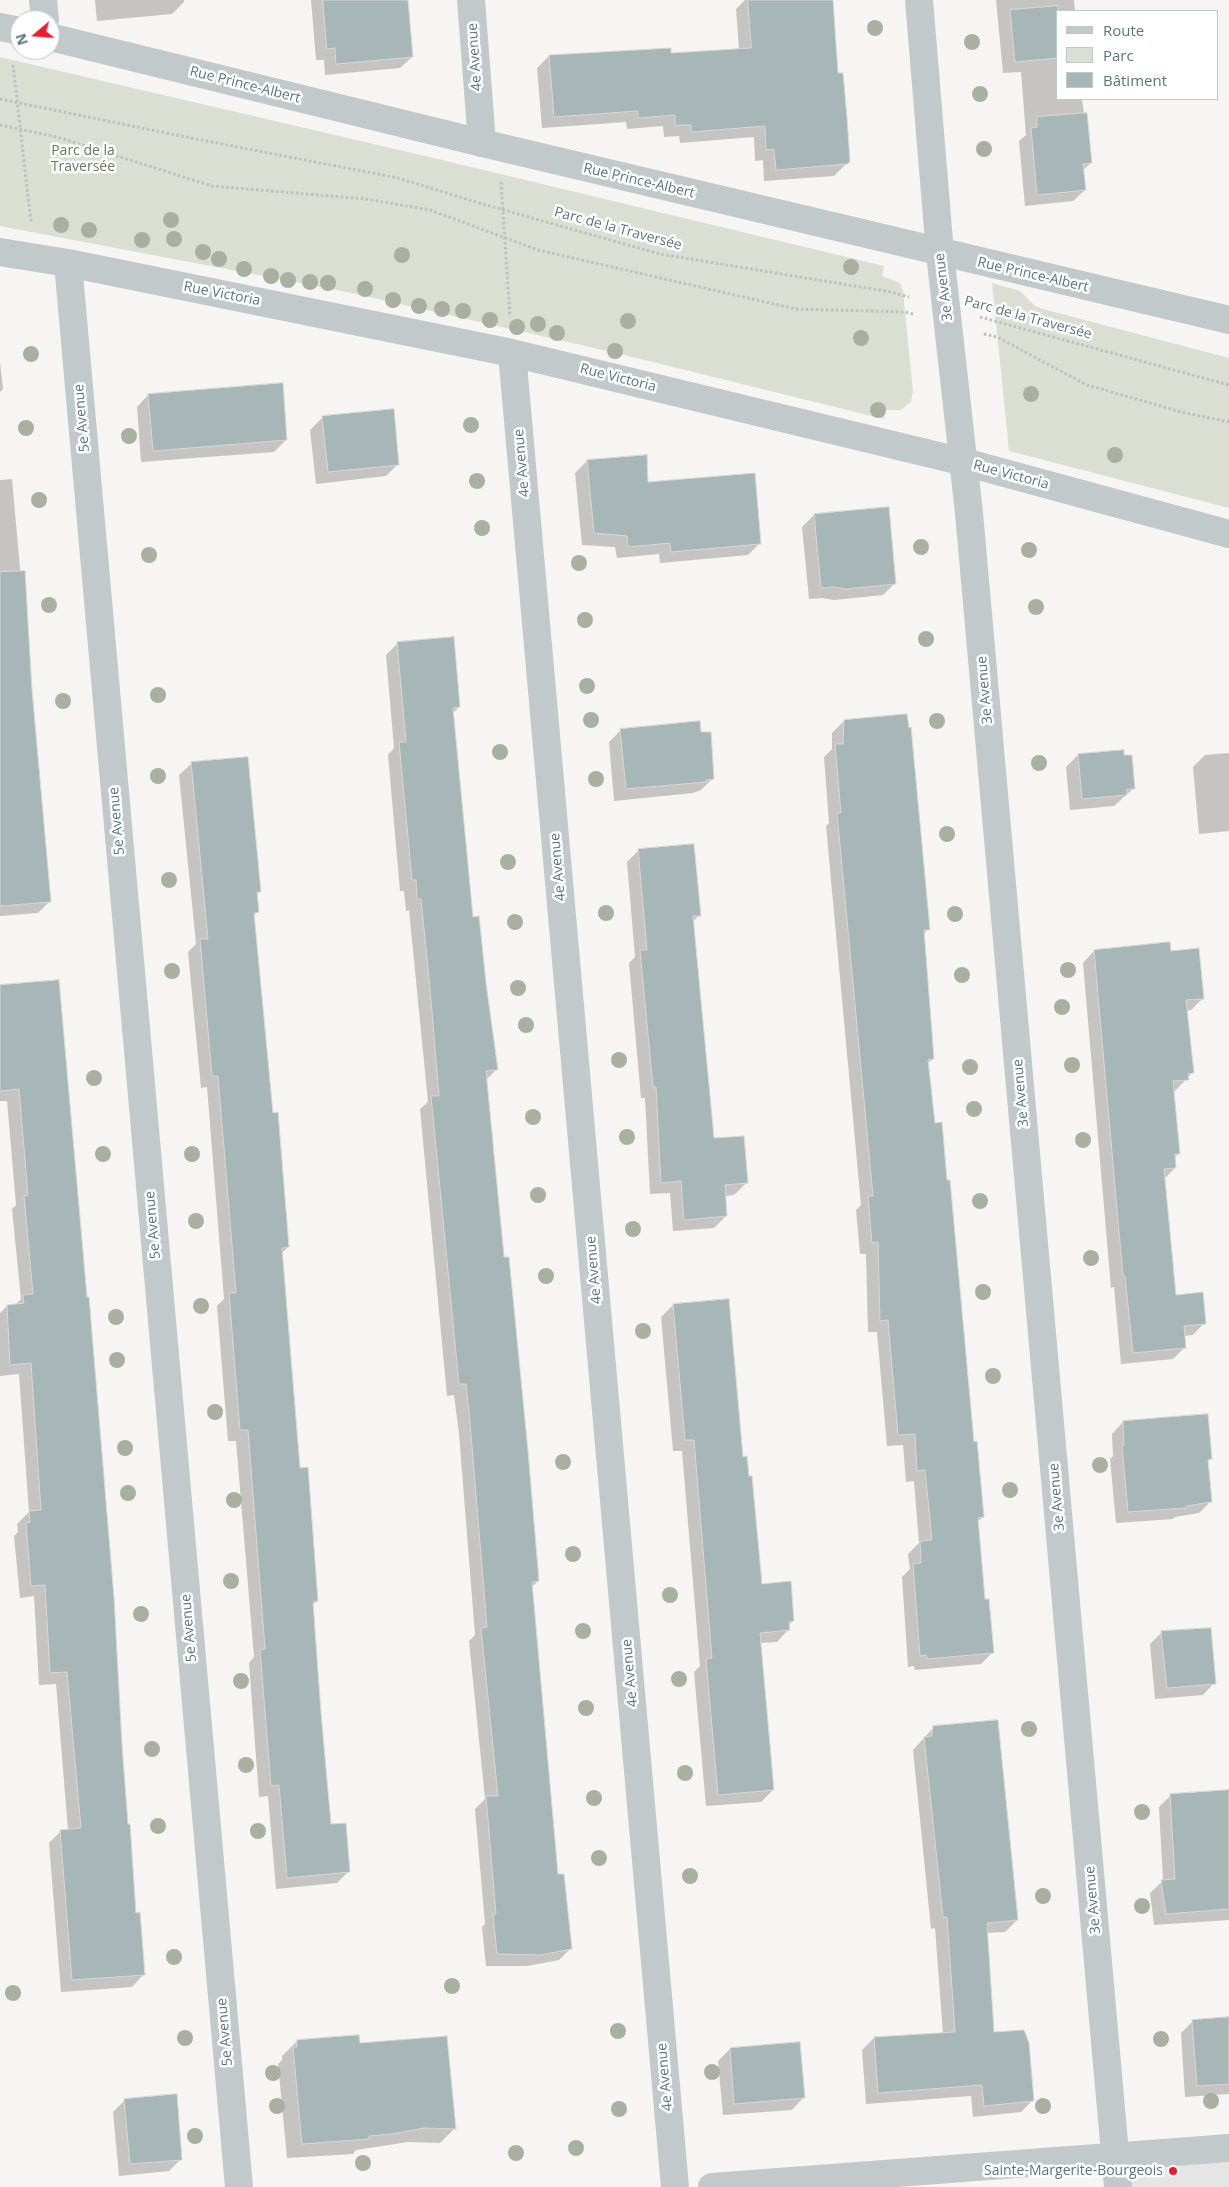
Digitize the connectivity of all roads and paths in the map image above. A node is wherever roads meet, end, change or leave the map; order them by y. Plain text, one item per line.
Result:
1 (471, 0) edge
2 (918, 0) edge
3 (60, 39) edge
4 (13, 60) edge
5 (0, 99) edge
6 (18, 102) junction
7 (0, 125) edge
8 (21, 130) junction
9 (482, 143) junction
10 (503, 210) junction
11 (505, 238) junction
12 (0, 252) edge
13 (940, 253) junction
14 (35, 258) junction
15 (68, 263) junction
16 (948, 316) junction
17 (1229, 320) edge
18 (512, 353) junction
19 (1229, 385) edge
20 (1229, 422) edge
21 (964, 462) junction
22 (1229, 534) edge
23 (1229, 2148) edge
24 (1116, 2156) junction
25 (239, 2187) edge
26 (675, 2187) edge
27 (712, 2187) edge
28 (1118, 2187) edge

1 - 9 street, 4e Avenue
2 - 13 street, 3e Avenue
3 - 9 street, Rue Prince-Albert
4 - 6 path
5 - 6 path, Parc de la Traversée
6 - 8 path
6 - 10 path, Parc de la Traversée
7 - 8 path
8 - 11 path
8 - 14 path
9 - 10 path
9 - 13 street, Rue Prince-Albert
10 - 11 path
10 - 16 path, Parc de la Traversée
11 - 16 path
11 - 18 path
12 - 14 street, Rue Victoria
13 - 16 street, 3e Avenue
13 - 17 street, Rue Prince-Albert
14 - 15 street, Rue Victoria
15 - 18 street, Rue Victoria
15 - 25 street, 5e Avenue
16 - 19 path, Parc de la Traversée
16 - 20 path
16 - 21 street, 3e Avenue
18 - 21 street, Rue Victoria
18 - 26 street, 4e Avenue
21 - 22 street, Rue Victoria
21 - 24 street, 3e Avenue
23 - 24 street
24 - 27 street
24 - 28 street, 3e Avenue

